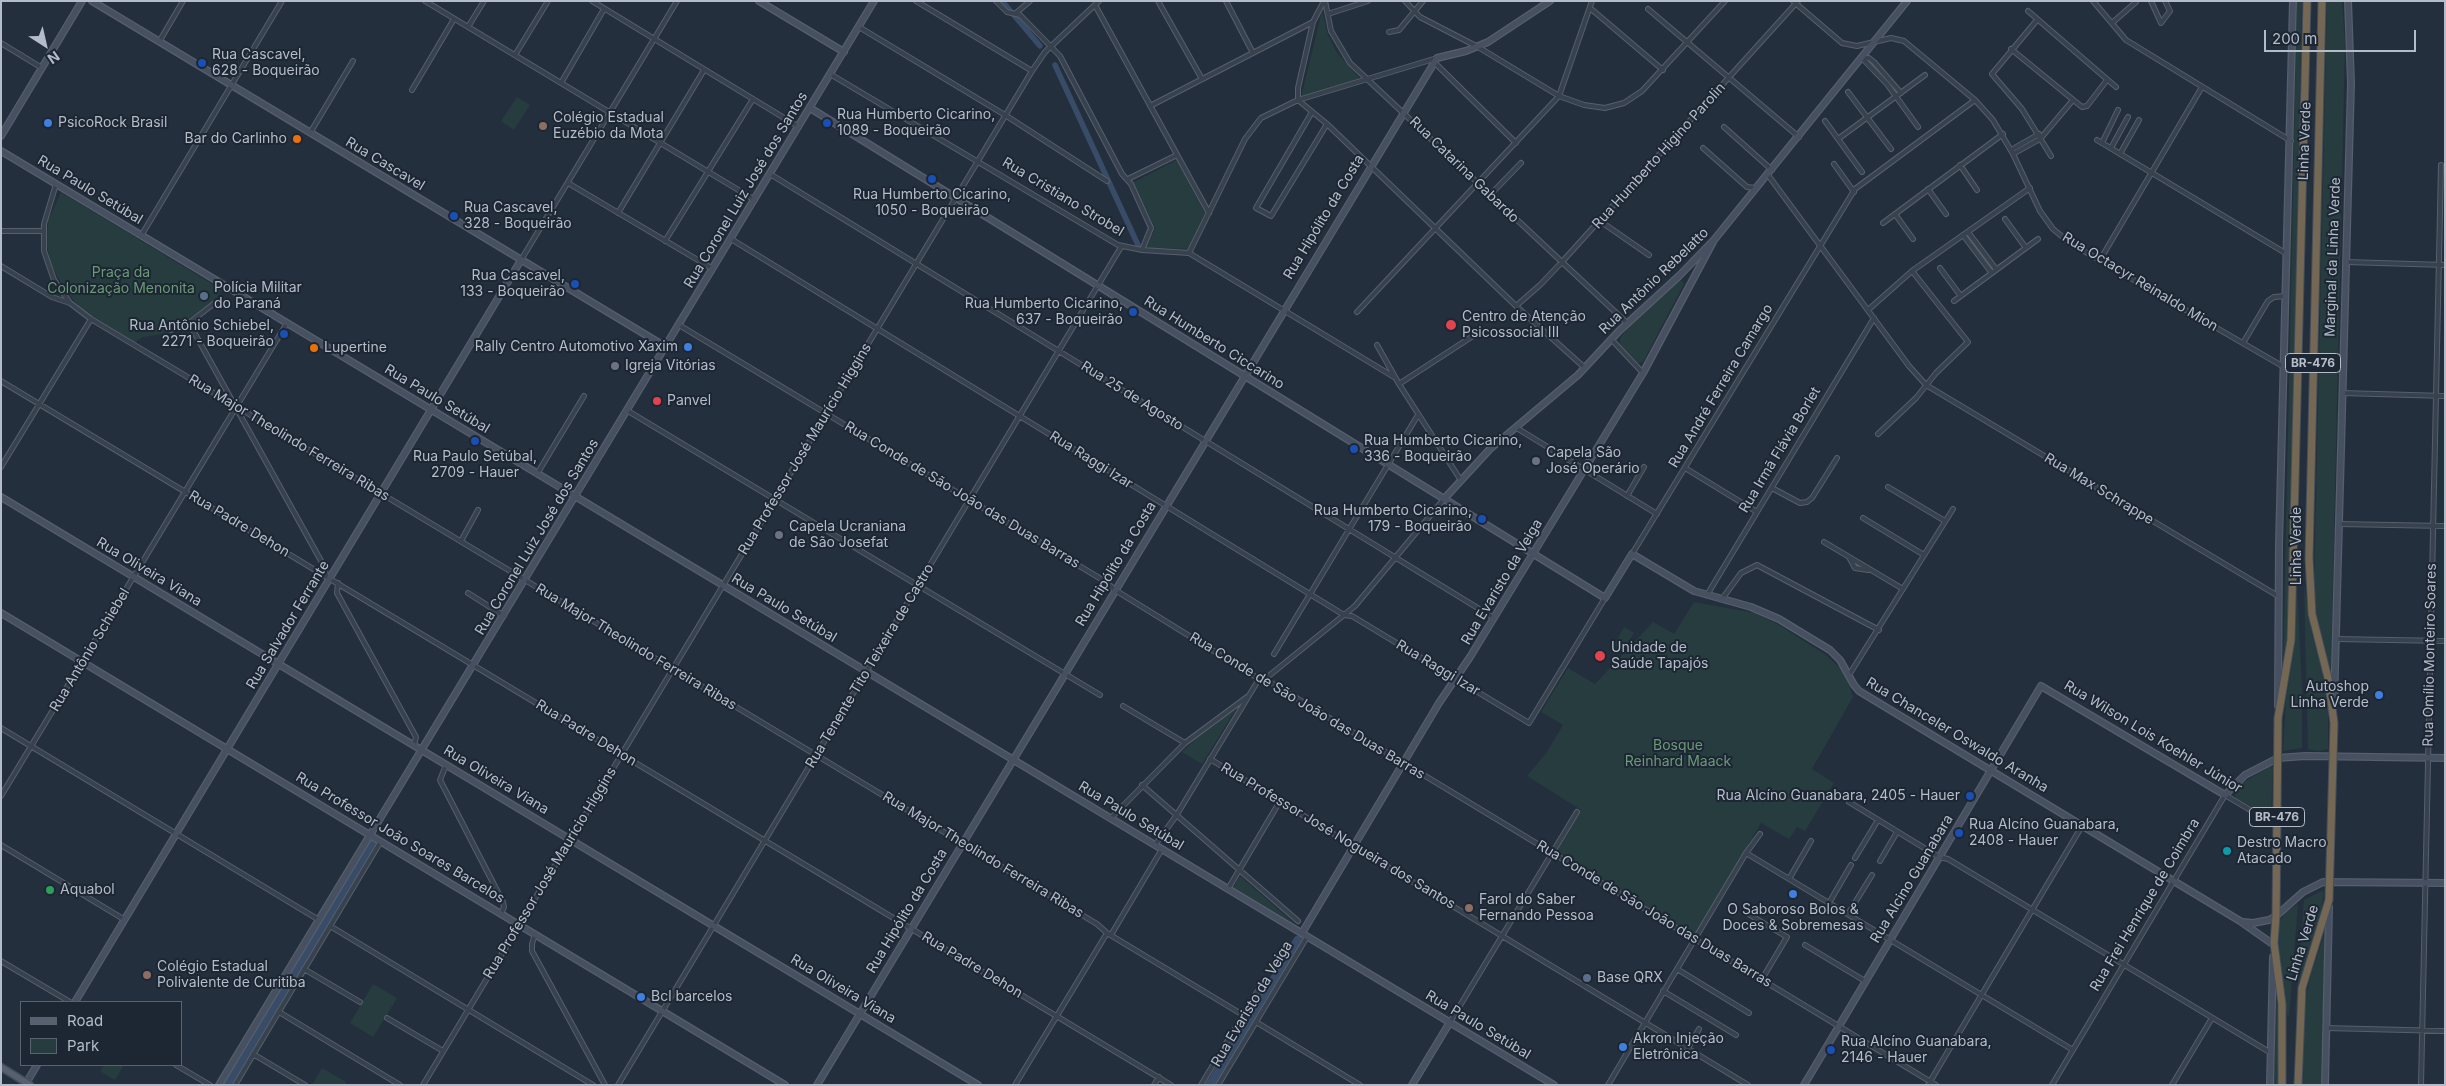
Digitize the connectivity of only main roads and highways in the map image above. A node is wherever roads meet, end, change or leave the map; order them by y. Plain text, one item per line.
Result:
1 (82, 1) edge
2 (92, 1) edge
3 (759, 1) edge
4 (874, 1) edge
5 (1550, 1) edge
6 (1907, 1) edge
7 (2293, 1) edge
8 (2307, 1) edge
9 (2322, 1) edge
10 (2348, 1) edge
11 (844, 52) junction
12 (810, 108) junction
13 (1, 136) edge
14 (1, 151) edge
15 (1714, 240) junction
16 (522, 260) junction
17 (1680, 276) junction
18 (1691, 284) junction
19 (666, 348) junction
20 (1244, 375) junction
21 (431, 411) junction
22 (1, 497) edge
23 (576, 497) junction
24 (1444, 499) junction
25 (1534, 554) junction
26 (1632, 554) joint
27 (1606, 598) joint
28 (1, 612) edge
29 (279, 664) junction
30 (2042, 686) joint
31 (2278, 718) junction
32 (2334, 723) junction
33 (228, 749) junction
34 (423, 751) junction
35 (2333, 756) junction
36 (2278, 758) junction
37 (2445, 758) edge
38 (1013, 760) junction
39 (1991, 770) junction
40 (2225, 795) joint
41 (370, 835) junction
42 (2330, 881) junction
43 (2445, 883) edge
44 (2329, 900) junction
45 (2276, 916) junction
46 (2240, 921) junction
47 (1304, 935) junction
48 (2274, 943) junction
49 (76, 1001) edge
50 (860, 1014) junction
51 (1450, 1022) junction
52 (36, 1066) edge
53 (1, 1067) edge
54 (27, 1084) edge
55 (219, 1085) edge
56 (785, 1085) edge
57 (817, 1085) edge
58 (978, 1085) edge
59 (1412, 1085) edge
60 (1554, 1085) edge
61 (1804, 1085) edge
62 (2270, 1085) edge
63 (2282, 1085) edge
64 (2298, 1085) edge
65 (2325, 1085) edge

1 - 13 main road
2 - 16 main road, Rua Cascavel
3 - 11 main road
4 - 11 main road, Rua Coronel Luiz José dos Santos
5 - 20 main road, Rua Hipólito da Costa
6 - 15 main road, Rua Antônio Rebelatto
7 - 31 main road
8 - 31 highway, Linha Verde / BR-476
9 - 32 highway, Linha Verde / BR-476
10 - 32 main road, Marginal da Linha Verde
11 - 12 main road, Rua Coronel Luiz José dos Santos
12 - 19 main road, Rua Coronel Luiz José dos Santos
12 - 20 main road, Rua Humberto Ciccarino
14 - 21 main road, Rua Paulo Setúbal
15 - 17 main road, Rua Antônio Rebelatto
15 - 18 main road, Rua Evaristo da Veiga
16 - 19 main road, Rua Cascavel
16 - 21 main road, Rua Salvador Ferrante
17 - 18 main road
17 - 24 main road, Rua Antônio Rebelatto
18 - 25 main road, Rua Evaristo da Veiga
19 - 23 main road, Rua Coronel Luiz José dos Santos
20 - 24 main road, Rua Humberto Ciccarino
20 - 38 main road, Rua Hipólito da Costa
21 - 23 main road, Rua Paulo Setúbal
21 - 29 main road, Rua Salvador Ferrante
22 - 29 main road, Rua Oliveira Viana
23 - 34 main road, Rua Coronel Luiz José dos Santos
23 - 38 main road, Rua Paulo Setúbal
24 - 25 main road, Rua Humberto Ciccarino
25 - 27 main road, Rua Humberto Ciccarino
25 - 47 main road, Rua Evaristo da Veiga
26 - 27 main road, Rua André Ferreira Camargo
26 - 39 main road, Rua Chanceler Oswaldo Aranha
28 - 33 main road, Rua Professor João Soares Barcelos
29 - 33 main road, Rua Salvador Ferrante
29 - 34 main road, Rua Oliveira Viana
30 - 39 main road, Rua Alcino Guanabara
30 - 40 main road, Rua Wilson Lois Koehler Júnior
31 - 36 highway, Linha Verde / BR-476
32 - 35 highway, Linha Verde / BR-476
33 - 41 main road, Rua Professor João Soares Barcelos
33 - 49 main road, Rua Salvador Ferrante
34 - 41 main road, Rua Coronel Luiz José dos Santos
34 - 50 main road, Rua Oliveira Viana
35 - 36 main road
35 - 37 main road
35 - 42 highway, Linha Verde / BR-476
36 - 40 main road, Rua Frei Henrique de Coimbra
36 - 45 highway, Linha Verde / BR-476
38 - 47 main road, Rua Paulo Setúbal
38 - 50 main road, Rua Hipólito da Costa
39 - 46 main road, Rua Chanceler Oswaldo Aranha
39 - 61 main road, Rua Alcino Guanabara
41 - 55 main road, Rua Coronel Luiz José dos Santos
41 - 56 main road, Rua Professor João Soares Barcelos
42 - 43 main road
42 - 44 highway, Linha Verde / BR-476
42 - 45 main road
44 - 64 highway, Linha Verde / BR-476
44 - 65 main road
45 - 46 main road
45 - 48 highway, Linha Verde / BR-476
46 - 48 main road, Rua Chanceler Oswaldo Aranha
47 - 51 main road, Rua Paulo Setúbal
48 - 62 main road
48 - 63 highway, Linha Verde / BR-476
50 - 57 main road, Rua Hipólito da Costa
50 - 58 main road, Rua Oliveira Viana
51 - 59 main road
51 - 60 main road, Rua Paulo Setúbal
52 - 54 main road
53 - 54 main road

